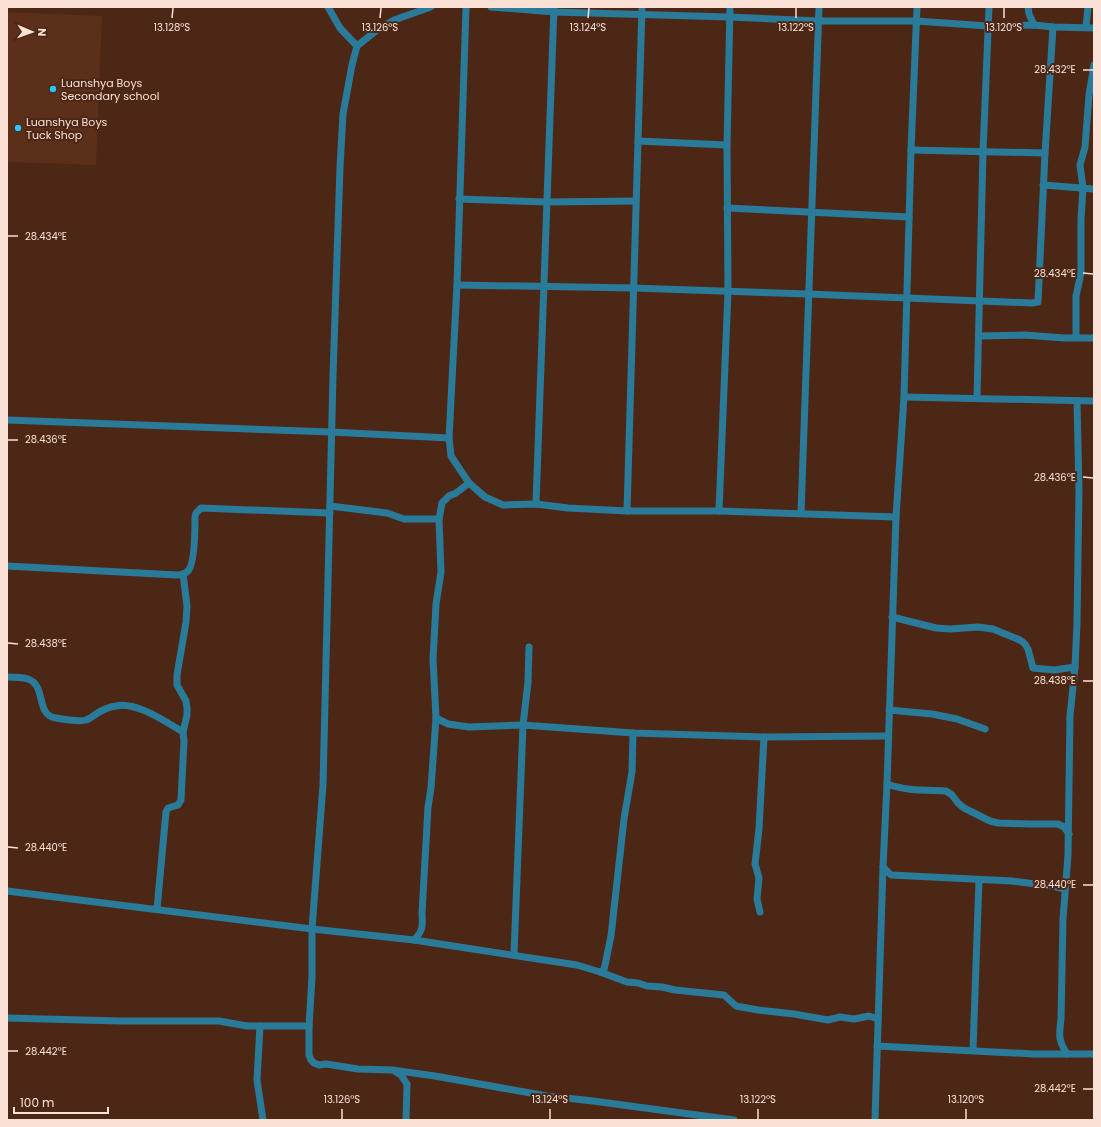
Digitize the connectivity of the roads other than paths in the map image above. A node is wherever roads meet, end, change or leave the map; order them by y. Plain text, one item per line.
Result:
1 (328, 7) edge
2 (431, 7) edge
3 (466, 7) edge
4 (491, 7) edge
5 (730, 7) edge
6 (819, 7) edge
7 (917, 7) edge
8 (989, 7) edge
9 (1028, 7) edge
10 (1088, 7) edge
11 (554, 10) edge
12 (642, 11) edge
13 (729, 17) junction
14 (819, 21) junction
15 (916, 21) junction
16 (1034, 25) junction
17 (988, 26) junction
18 (1053, 27) junction
19 (1090, 28) edge
20 (357, 46) junction
21 (1094, 65) edge
22 (638, 141) junction
23 (726, 145) junction
24 (911, 150) junction
25 (983, 152) junction
26 (1045, 153) junction
27 (1043, 185) junction
28 (1082, 188) junction
29 (1094, 188) edge
30 (459, 199) junction
31 (636, 201) junction
32 (547, 202) junction
33 (727, 208) junction
34 (812, 212) junction
35 (909, 217) junction
36 (457, 285) junction
37 (543, 286) junction
38 (633, 288) junction
39 (728, 291) junction
40 (808, 294) junction
41 (906, 298) junction
42 (980, 302) junction
43 (979, 336) junction
44 (1076, 337) junction
45 (1094, 338) edge
46 (904, 397) junction
47 (978, 398) junction
48 (1077, 400) junction
49 (1094, 401) edge
50 (7, 420) edge
51 (332, 432) junction
52 (449, 438) junction
53 (469, 483) junction
54 (536, 504) junction
55 (330, 510) junction
56 (627, 511) junction
57 (719, 511) junction
58 (801, 514) junction
59 (896, 517) junction
60 (439, 519) junction
61 (7, 566) edge
62 (183, 574) junction
63 (892, 617) junction
64 (529, 647) dead end
65 (1075, 667) junction
66 (7, 677) edge
67 (889, 710) junction
68 (436, 718) junction
69 (523, 725) junction
70 (985, 729) dead end
71 (182, 732) junction
72 (633, 732) junction
73 (888, 736) junction
74 (764, 737) junction
75 (887, 784) junction
76 (1068, 834) junction
77 (883, 868) junction
78 (979, 880) junction
79 (1065, 889) junction
80 (7, 891) edge
81 (157, 909) junction
82 (760, 912) dead end
83 (312, 929) junction
84 (414, 940) junction
85 (514, 954) junction
86 (600, 972) junction
87 (7, 1018) edge
88 (878, 1019) junction
89 (260, 1026) junction
90 (309, 1026) junction
91 (877, 1046) junction
92 (973, 1050) junction
93 (1067, 1054) junction
94 (1094, 1054) edge
95 (392, 1070) junction
96 (263, 1120) edge
97 (406, 1120) edge
98 (734, 1120) edge
99 (875, 1120) edge

1 - 20 street
2 - 20 street
3 - 30 street
4 - 11 street
5 - 13 street
6 - 14 street
7 - 15 street
8 - 17 street
9 - 16 street
10 - 19 street
11 - 12 street
11 - 32 street
12 - 13 street
12 - 22 street
13 - 14 street
13 - 23 street
14 - 15 street
14 - 34 street
15 - 17 street
15 - 24 street
16 - 17 street
16 - 18 street
17 - 25 street
18 - 19 street
18 - 26 street
20 - 51 street
21 - 28 street
22 - 23 street
22 - 31 street
23 - 33 street
24 - 25 street
24 - 35 street
25 - 26 street
25 - 42 street
26 - 27 street
27 - 28 street
27 - 42 street
28 - 29 street
28 - 44 street
30 - 32 street
30 - 36 street
31 - 32 street
31 - 38 street
32 - 37 street
33 - 34 street
33 - 39 street
34 - 35 street
34 - 40 street
35 - 41 street
36 - 37 street
36 - 52 street
37 - 38 street
37 - 54 street
38 - 39 street
38 - 56 street
39 - 40 street
39 - 57 street
40 - 41 street
40 - 58 street
41 - 42 street
41 - 46 street
42 - 43 street
43 - 44 street
43 - 47 street
44 - 45 street
46 - 47 street
46 - 59 street
47 - 48 street
48 - 49 street
48 - 65 street
50 - 51 street
51 - 52 street
51 - 55 street
52 - 53 street
53 - 54 street
53 - 60 street
54 - 56 street
55 - 60 street
55 - 62 street
55 - 83 street
56 - 57 street
57 - 58 street
58 - 59 street
59 - 63 street
60 - 68 street
61 - 62 street
62 - 71 street
63 - 65 street
63 - 67 street
64 - 69 street
65 - 76 street
66 - 71 street
67 - 70 street
67 - 73 street
68 - 69 street
68 - 84 street
69 - 72 street
69 - 85 street
71 - 81 street
72 - 74 street
72 - 86 street
73 - 74 street
73 - 75 street
74 - 82 street
75 - 76 street
75 - 77 street
76 - 79 street
77 - 78 street
77 - 88 street
78 - 79 street
78 - 92 street
79 - 93 street
80 - 81 street
81 - 83 street
83 - 84 street
83 - 90 street
84 - 85 street
85 - 86 street
86 - 88 street
87 - 89 street
88 - 91 street
89 - 90 street
89 - 96 street
90 - 95 street
91 - 92 street
91 - 99 street
92 - 93 street
93 - 94 street
95 - 97 street
95 - 98 street

